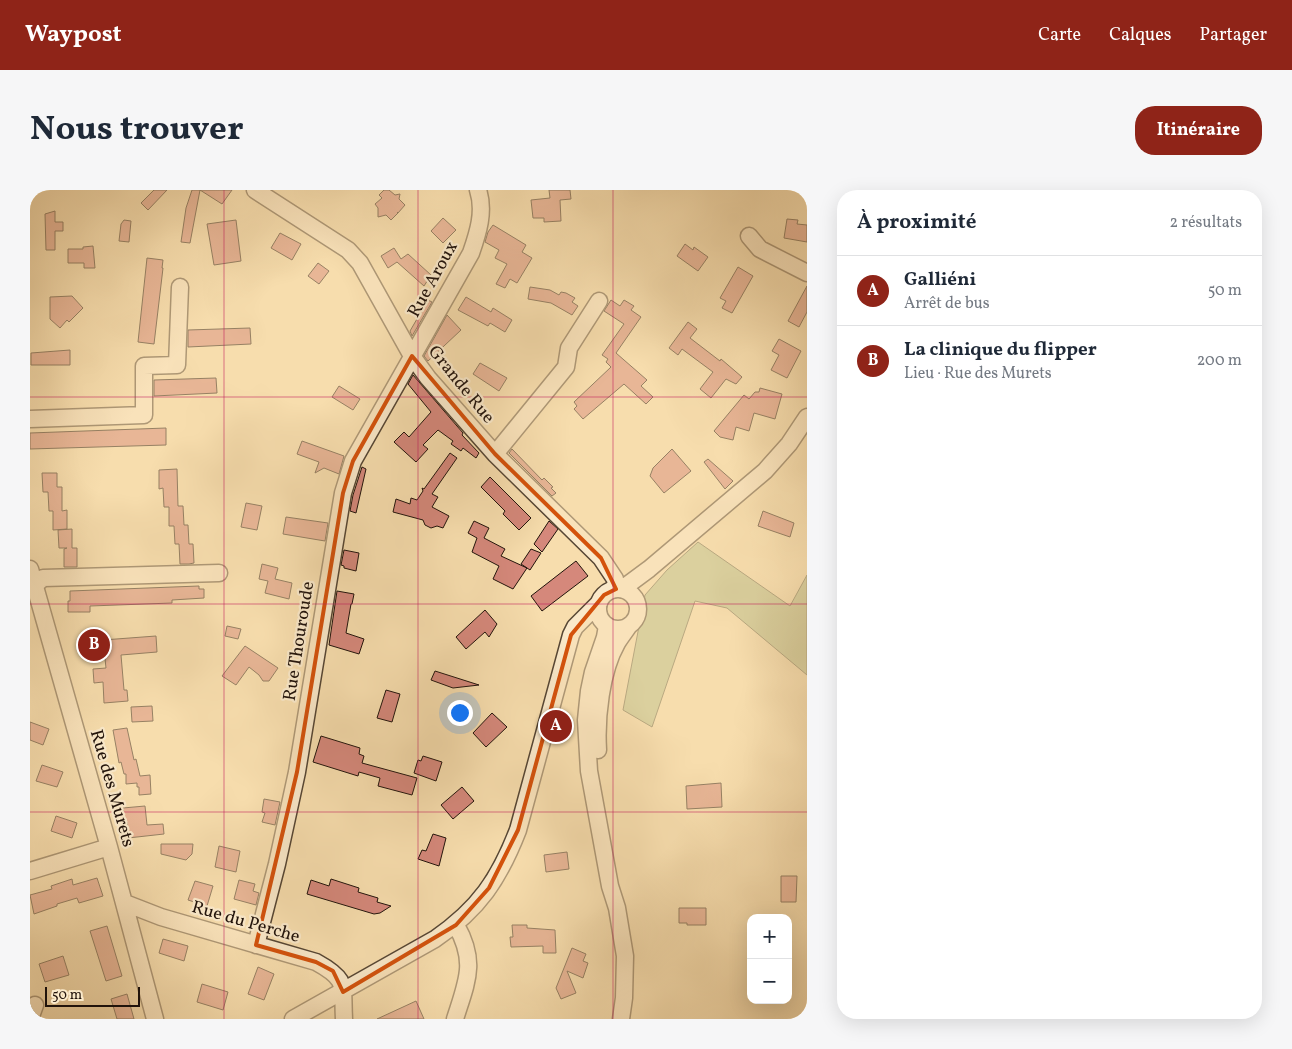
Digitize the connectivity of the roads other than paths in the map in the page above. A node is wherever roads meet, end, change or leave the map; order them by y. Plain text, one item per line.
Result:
1 (255, 190) edge
2 (478, 190) edge
3 (749, 236) dead end
4 (807, 273) edge
5 (180, 287) dead end
6 (599, 301) dead end
7 (412, 356) junction
8 (807, 417) edge
9 (30, 419) edge
10 (495, 454) junction
11 (30, 569) edge
12 (219, 573) dead end
13 (35, 585) junction
14 (624, 592) junction
15 (598, 615) junction
16 (628, 627) junction
17 (109, 847) junction
18 (30, 871) edge
19 (125, 903) junction
20 (617, 908) junction
21 (456, 924) junction
22 (256, 945) junction
23 (343, 992) junction
24 (30, 1008) edge
25 (30, 1019) edge
26 (155, 1019) edge
27 (293, 1019) edge
28 (344, 1019) edge
29 (455, 1019) edge
30 (621, 1019) edge

1 - 7 street, Grande Rue
2 - 7 street, Rue Aroux
3 - 4 street
5 - 9 street
6 - 10 street
7 - 10 street, Grande Rue
7 - 22 street, Rue Thouroude
8 - 14 street
10 - 14 street, Grande Rue
11 - 13 street, Rue des Murets
12 - 13 street
13 - 17 street, Rue des Murets
14 - 15 street
14 - 16 street
15 - 16 street
15 - 20 street
15 - 21 street
16 - 20 street
17 - 18 street
17 - 19 street, Rue des Murets
19 - 22 street, Rue du Perche
19 - 26 street, Rue des Murets
20 - 30 street
21 - 23 street
21 - 29 street
22 - 23 street, Rue du Perche
23 - 27 street
23 - 28 street
24 - 25 street

